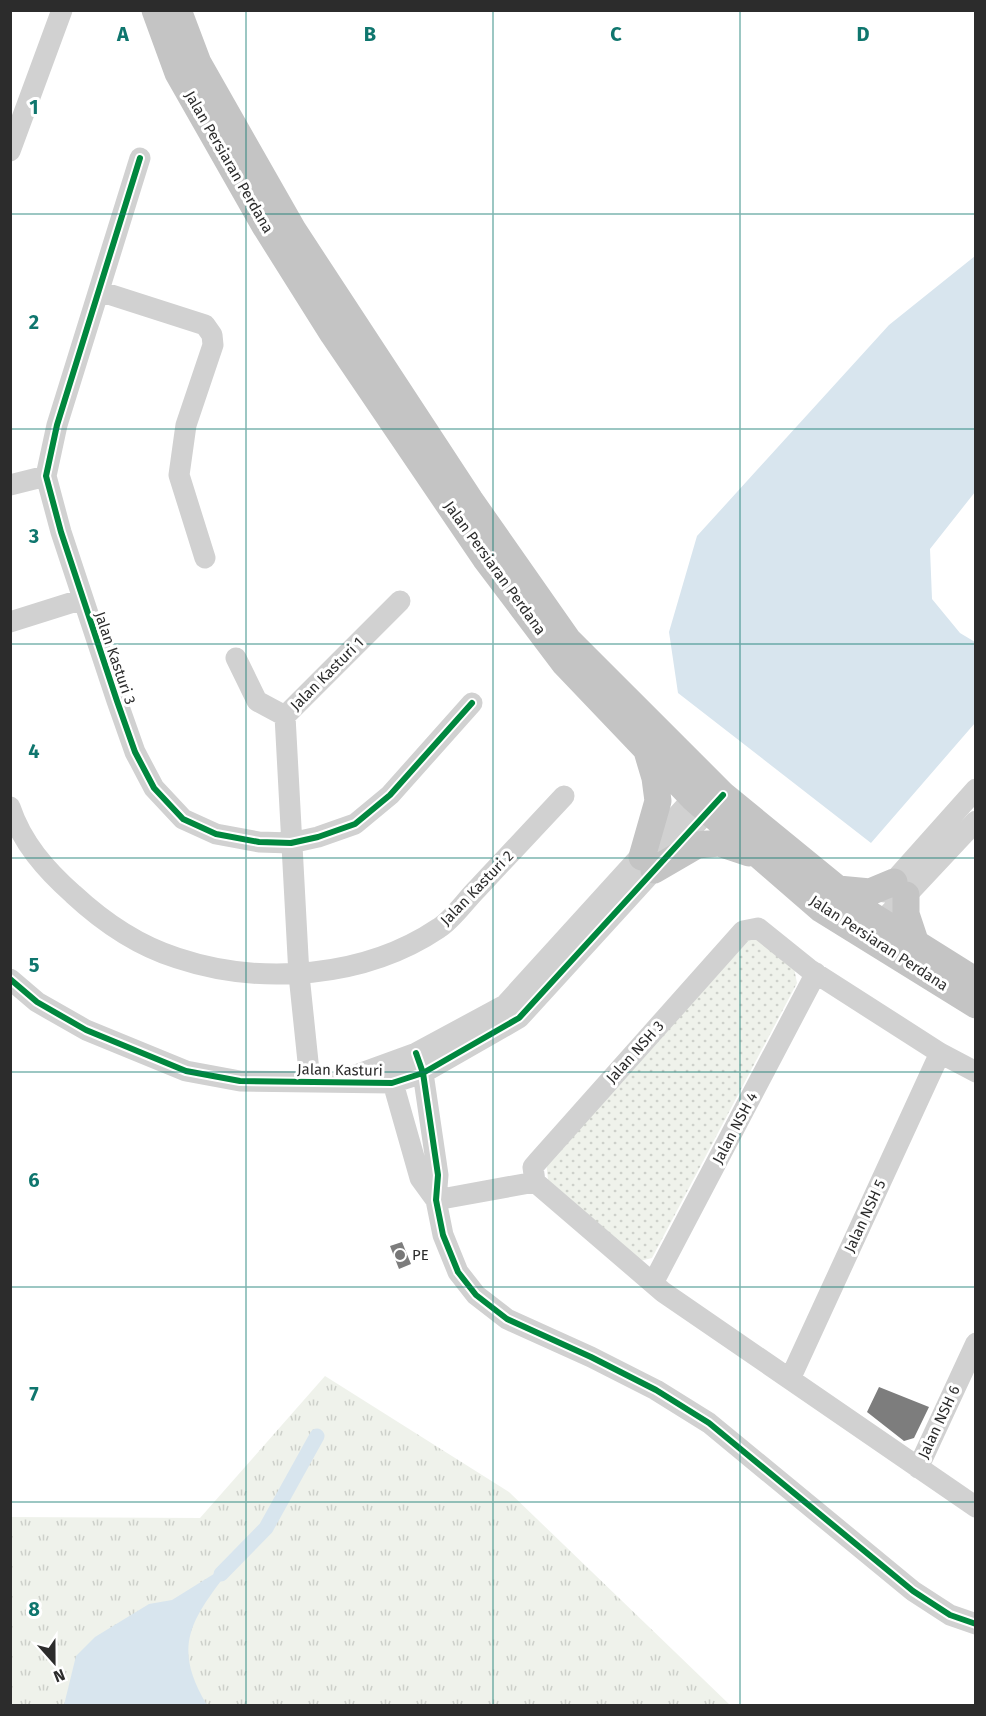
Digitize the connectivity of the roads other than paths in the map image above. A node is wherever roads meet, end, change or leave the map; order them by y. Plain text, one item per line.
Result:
1 (62, 10) edge
2 (155, 10) edge
3 (178, 10) edge
4 (10, 151) edge
5 (140, 158) dead end
6 (99, 291) junction
7 (46, 476) junction
8 (10, 485) edge
9 (205, 558) dead end
10 (83, 599) junction
11 (400, 601) dead end
12 (10, 622) edge
13 (236, 658) dead end
14 (472, 703) dead end
15 (285, 716) junction
16 (646, 747) junction
17 (975, 789) edge
18 (564, 796) dead end
19 (708, 797) junction
20 (10, 807) edge
21 (975, 821) edge
22 (291, 843) junction
23 (756, 854) junction
24 (648, 863) junction
25 (900, 888) junction
26 (838, 889) junction
27 (867, 925) junction
28 (916, 944) junction
29 (816, 973) junction
30 (299, 975) junction
31 (10, 979) edge
32 (975, 981) edge
33 (975, 1005) edge
34 (940, 1053) junction
35 (419, 1063) junction
36 (975, 1072) edge
37 (390, 1073) junction
38 (310, 1081) junction
39 (534, 1182) junction
40 (436, 1200) junction
41 (653, 1283) junction
42 (975, 1343) edge
43 (790, 1379) junction
44 (918, 1467) junction
45 (975, 1507) edge
46 (975, 1624) edge

1 - 4 street
2 - 16 main road, Jalan Persiaran Perdana
3 - 19 main road, Jalan Persiaran Perdana
5 - 6 street, Jalan Kasturi 3
6 - 7 street, Jalan Kasturi 3
6 - 9 street
7 - 8 street
7 - 10 street, Jalan Kasturi 3
10 - 12 street
10 - 22 street, Jalan Kasturi 3
11 - 15 street, Jalan Kasturi 1
13 - 15 street, Jalan Kasturi 1
14 - 22 street, Jalan Kasturi 3
15 - 22 street
16 - 19 main road, Jalan Persiaran Perdana
16 - 24 main road
17 - 25 street
18 - 30 street, Jalan Kasturi 2
19 - 23 main road, Jalan Persiaran Perdana
19 - 24 street
19 - 26 main road, Jalan Persiaran Perdana
20 - 30 street, Jalan Kasturi 2
21 - 25 street
22 - 30 street
23 - 24 main road
23 - 27 main road, Jalan Persiaran Perdana
24 - 35 street
25 - 26 main road
25 - 27 street
25 - 28 main road
26 - 27 main road, Jalan Persiaran Perdana
27 - 28 main road, Jalan Persiaran Perdana
27 - 33 main road, Jalan Persiaran Perdana
28 - 32 main road, Jalan Persiaran Perdana
29 - 34 street
29 - 39 street, Jalan NSH 3
29 - 41 street, Jalan NSH 4
30 - 38 street
31 - 38 street, Jalan Kasturi
34 - 36 street
34 - 43 street, Jalan NSH 5
35 - 37 street, Jalan Kasturi
35 - 40 street
37 - 38 street, Jalan Kasturi
37 - 40 street
39 - 40 street
39 - 41 street
40 - 46 street
41 - 43 street
42 - 44 street, Jalan NSH 6
43 - 44 street
44 - 45 street

